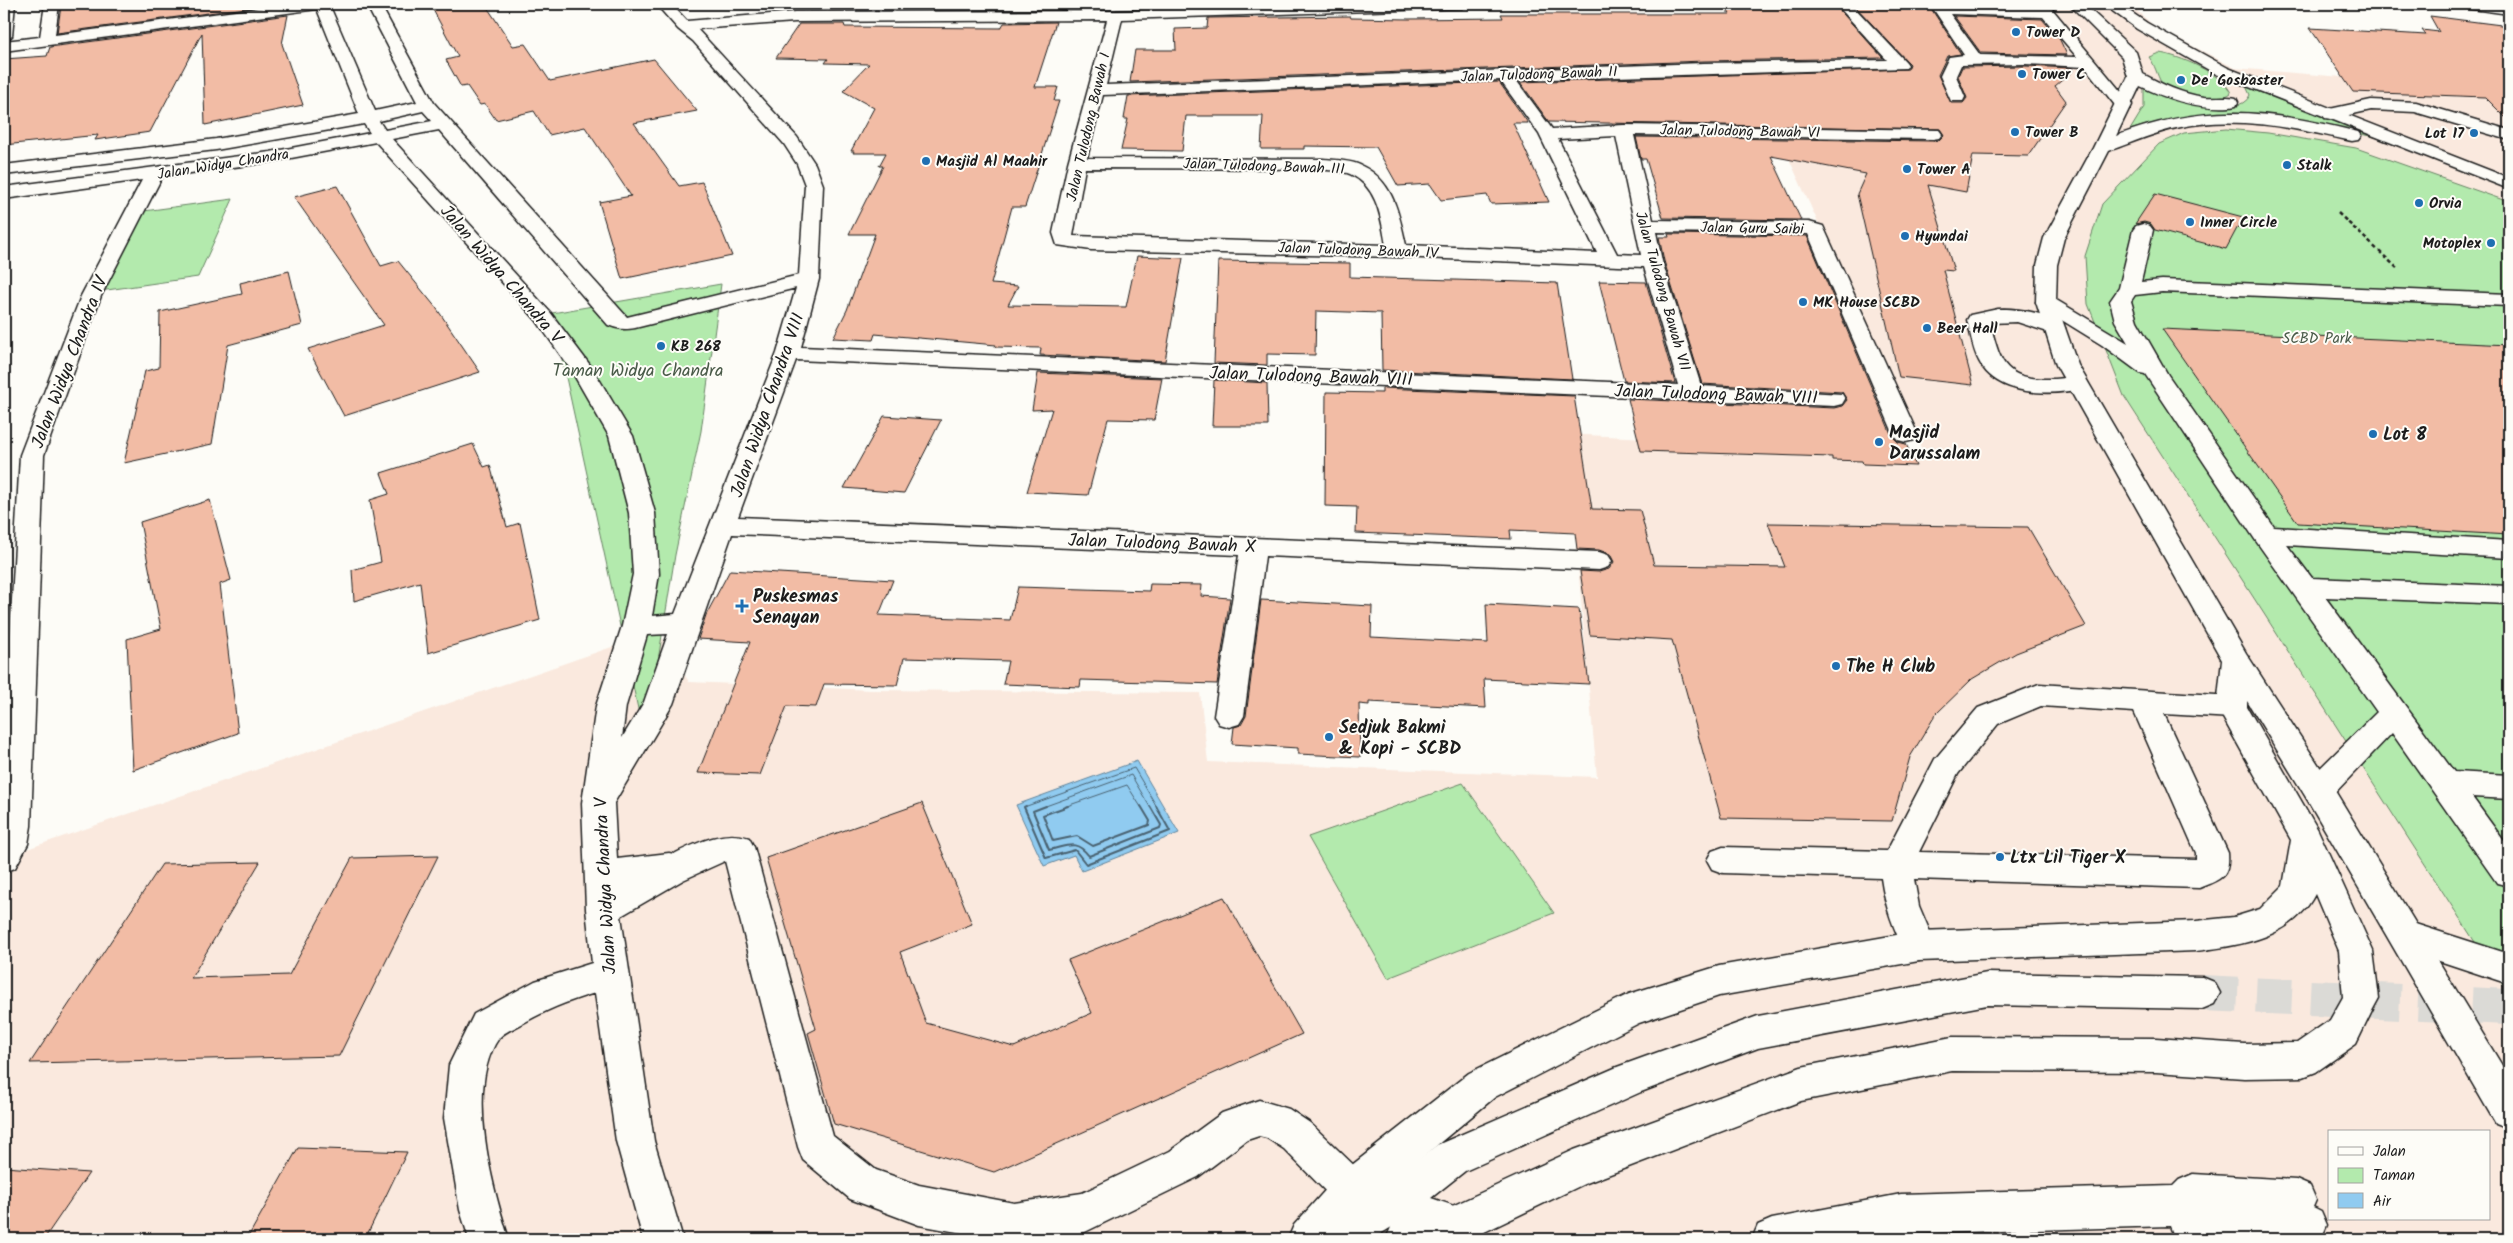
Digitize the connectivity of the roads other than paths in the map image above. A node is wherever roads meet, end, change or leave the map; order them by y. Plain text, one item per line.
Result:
1 (8, 4) edge
2 (52, 4) edge
3 (275, 4) edge
4 (321, 4) edge
5 (373, 4) edge
6 (663, 4) edge
7 (1462, 4) edge
8 (1843, 4) edge
9 (2076, 4) edge
10 (2110, 4) edge
11 (2465, 4) edge
12 (1392, 5) edge
13 (1938, 6) edge
14 (1207, 8) edge
15 (1167, 9) edge
16 (2048, 10) edge
17 (2509, 10) edge
18 (1116, 14) junction
19 (749, 20) junction
20 (683, 26) junction
21 (47, 35) junction
22 (4, 36) edge
23 (698, 38) junction
24 (4, 40) edge
25 (4, 46) edge
26 (2142, 52) junction
27 (2192, 56) junction
28 (1975, 59) junction
29 (2090, 62) junction
30 (2222, 71) junction
31 (1504, 75) junction
32 (2136, 77) junction
33 (1095, 90) junction
34 (1957, 97) dead end
35 (427, 105) junction
36 (2124, 105) junction
37 (2330, 114) junction
38 (369, 118) junction
39 (442, 124) junction
40 (1624, 130) junction
41 (1547, 134) junction
42 (1934, 134) dead end
43 (2509, 135) edge
44 (381, 137) junction
45 (2102, 148) junction
46 (2442, 158) junction
47 (1077, 163) junction
48 (4, 170) edge
49 (154, 174) junction
50 (2509, 184) edge
51 (4, 193) edge
52 (1644, 226) junction
53 (2143, 230) dead end
54 (1064, 241) joint
55 (1397, 251) junction
56 (1610, 259) junction
57 (1652, 261) junction
58 (807, 286) junction
59 (2129, 289) junction
60 (2509, 300) edge
61 (2046, 302) junction
62 (2054, 328) junction
63 (788, 353) junction
64 (2157, 375) junction
65 (2077, 383) junction
66 (1692, 393) junction
67 (1834, 399) dead end
68 (1906, 435) dead end
69 (724, 525) junction
70 (2265, 535) junction
71 (1252, 547) junction
72 (2509, 549) edge
73 (1600, 562) dead end
74 (2305, 587) junction
75 (2509, 595) edge
76 (686, 620) junction
77 (636, 626) junction
78 (2236, 660) junction
79 (2144, 702) junction
80 (2232, 707) junction
81 (2395, 712) junction
82 (1229, 716) dead end
83 (2446, 784) junction
84 (2509, 787) edge
85 (2318, 790) junction
86 (598, 804) junction
87 (2307, 839) junction
88 (4, 859) edge
89 (1723, 860) dead end
90 (685, 863) junction
91 (1896, 866) junction
92 (601, 873) junction
93 (2509, 873) edge
94 (603, 909) junction
95 (2406, 936) junction
96 (1919, 946) junction
97 (2509, 969) edge
98 (610, 973) junction
99 (2202, 993) tunnel mouth
100 (2509, 1110) edge
101 (1352, 1190) junction
102 (1393, 1204) junction
103 (2301, 1213) dead end
104 (2188, 1222) edge
105 (1459, 1233) edge
106 (489, 1239) edge
107 (663, 1239) edge
108 (1308, 1239) edge
109 (1335, 1239) edge
110 (1406, 1239) edge
111 (1772, 1239) edge

1 - 22 street
2 - 21 street
3 - 21 street
4 - 25 street
4 - 38 street, Jalan Widya Chandra V
5 - 35 street
6 - 20 street, Jalan Widya Chandra VIII
7 - 12 street
8 - 31 street, Jalan Tulodong Bawah II
9 - 26 street
10 - 27 street
11 - 17 street
12 - 14 street
13 - 16 street
13 - 28 street
14 - 15 street
15 - 18 street
16 - 29 street
18 - 19 street
18 - 33 street, Jalan Tulodong Bawah I
19 - 20 street
19 - 23 street
20 - 23 street, Jalan Widya Chandra VIII
21 - 24 street
23 - 58 street, Jalan Widya Chandra VIII
26 - 27 street
26 - 32 street
27 - 30 street
28 - 29 street
28 - 34 street
29 - 36 street
30 - 32 street
30 - 37 street
31 - 33 street, Jalan Tulodong Bawah II
31 - 41 street
32 - 36 street
33 - 47 street, Jalan Tulodong Bawah I
35 - 38 street, Jalan Widya Chandra
35 - 39 street
36 - 45 street
37 - 43 street
37 - 46 street
38 - 44 street, Jalan Widya Chandra V
38 - 48 street, Jalan Widya Chandra
39 - 44 street, Jalan Widya Chandra
39 - 58 street
40 - 41 street, Jalan Tulodong Bawah VI
40 - 42 street, Jalan Tulodong Bawah VI
40 - 52 street, Jalan Tulodong Bawah VII
41 - 56 street
44 - 49 street, Jalan Widya Chandra
44 - 77 street, Jalan Widya Chandra V
45 - 46 street
45 - 61 street
46 - 50 street
47 - 54 street, Jalan Tulodong Bawah I
47 - 55 street, Jalan Tulodong Bawah III
49 - 51 street, Jalan Widya Chandra
49 - 88 street, Jalan Widya Chandra IV
52 - 57 street, Jalan Tulodong Bawah VII
52 - 68 street, Jalan Guru Saibi
53 - 59 street
54 - 55 street, Jalan Tulodong Bawah IV
55 - 56 street, Jalan Tulodong Bawah IV
56 - 57 street, Jalan Tulodong Bawah IV
57 - 66 street, Jalan Tulodong Bawah VII
58 - 63 street, Jalan Widya Chandra VIII
59 - 60 street
59 - 64 street
61 - 62 street
61 - 64 street
62 - 65 street
62 - 65 street
63 - 66 street, Jalan Tulodong Bawah VIII
63 - 69 street, Jalan Widya Chandra VIII
64 - 70 street
65 - 78 street
66 - 67 street, Jalan Tulodong Bawah VIII
69 - 71 street, Jalan Tulodong Bawah X
69 - 76 street, Jalan Widya Chandra VIII
70 - 72 street
70 - 74 street
71 - 73 street, Jalan Tulodong Bawah X
71 - 82 street
74 - 75 street
74 - 81 street
76 - 77 street
76 - 86 street, Jalan Widya Chandra VIII
77 - 86 street, Jalan Widya Chandra V
78 - 80 street
78 - 85 street
79 - 80 street
79 - 91 street
79 - 91 street
80 - 87 street
81 - 83 street
81 - 85 street
83 - 84 street
83 - 93 street
85 - 95 street
86 - 92 street, Jalan Widya Chandra V
87 - 96 street
87 - 105 street
89 - 91 street
90 - 92 street
90 - 94 street
90 - 101 street
91 - 96 street
92 - 94 street, Jalan Widya Chandra V
94 - 98 street, Jalan Widya Chandra V
95 - 97 street
95 - 100 street
96 - 101 street
98 - 106 street
98 - 107 street, Jalan Widya Chandra V
99 - 102 street
101 - 102 street
101 - 108 street
102 - 105 street
102 - 109 street
103 - 104 street
104 - 111 street
105 - 110 street

